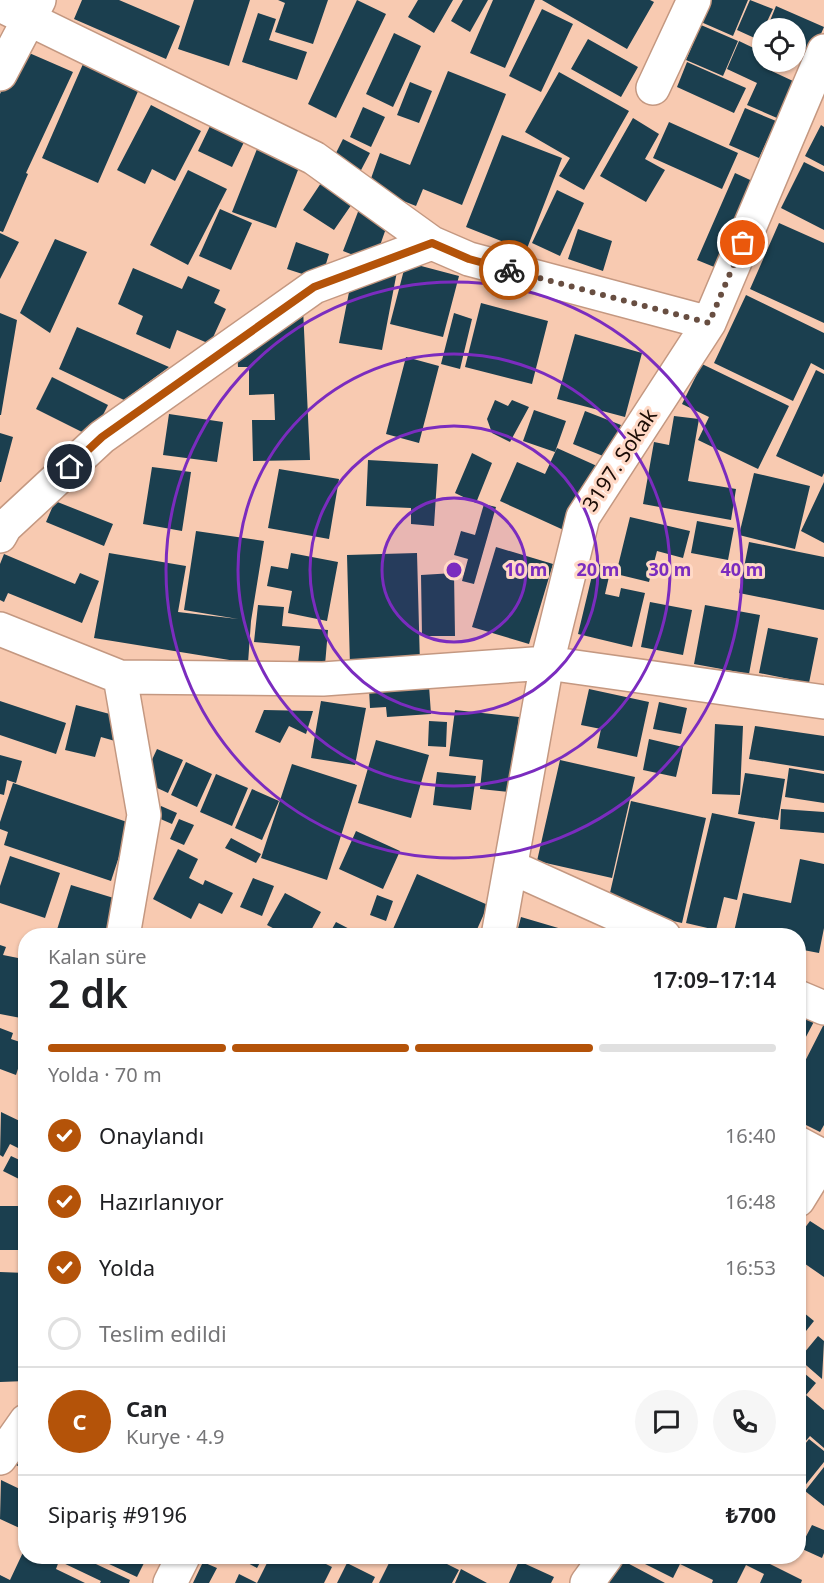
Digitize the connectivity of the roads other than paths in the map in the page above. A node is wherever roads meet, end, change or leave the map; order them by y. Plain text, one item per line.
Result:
1 (694, 0) edge
2 (0, 5) edge
3 (34, 9) edge
4 (824, 51) edge
5 (0, 74) edge
6 (653, 88) dead end
7 (432, 243) junction
8 (709, 323) junction
9 (0, 536) edge
10 (0, 629) edge
11 (547, 663) junction
12 (120, 676) junction
13 (824, 702) edge
14 (512, 867) junction
15 (124, 928) edge
16 (500, 928) edge
17 (646, 928) edge
18 (806, 1000) edge
19 (824, 1008) edge
20 (806, 1147) edge
21 (824, 1157) edge
22 (806, 1187) edge
23 (18, 1432) edge
24 (0, 1458) edge
25 (180, 1564) edge
26 (601, 1564) edge
27 (170, 1583) edge
28 (587, 1583) edge

1 - 6 street
2 - 3 street
3 - 5 street
3 - 7 street
4 - 8 street, 3197. Sokak
7 - 8 street
7 - 9 street
8 - 11 street, 3197. Sokak
10 - 12 street
11 - 12 street
11 - 13 street
11 - 14 street, 3197. Sokak
12 - 15 street
14 - 16 street, 3197. Sokak
14 - 17 street
18 - 19 street
20 - 21 street
21 - 22 street
23 - 24 street
25 - 27 street
26 - 28 street

